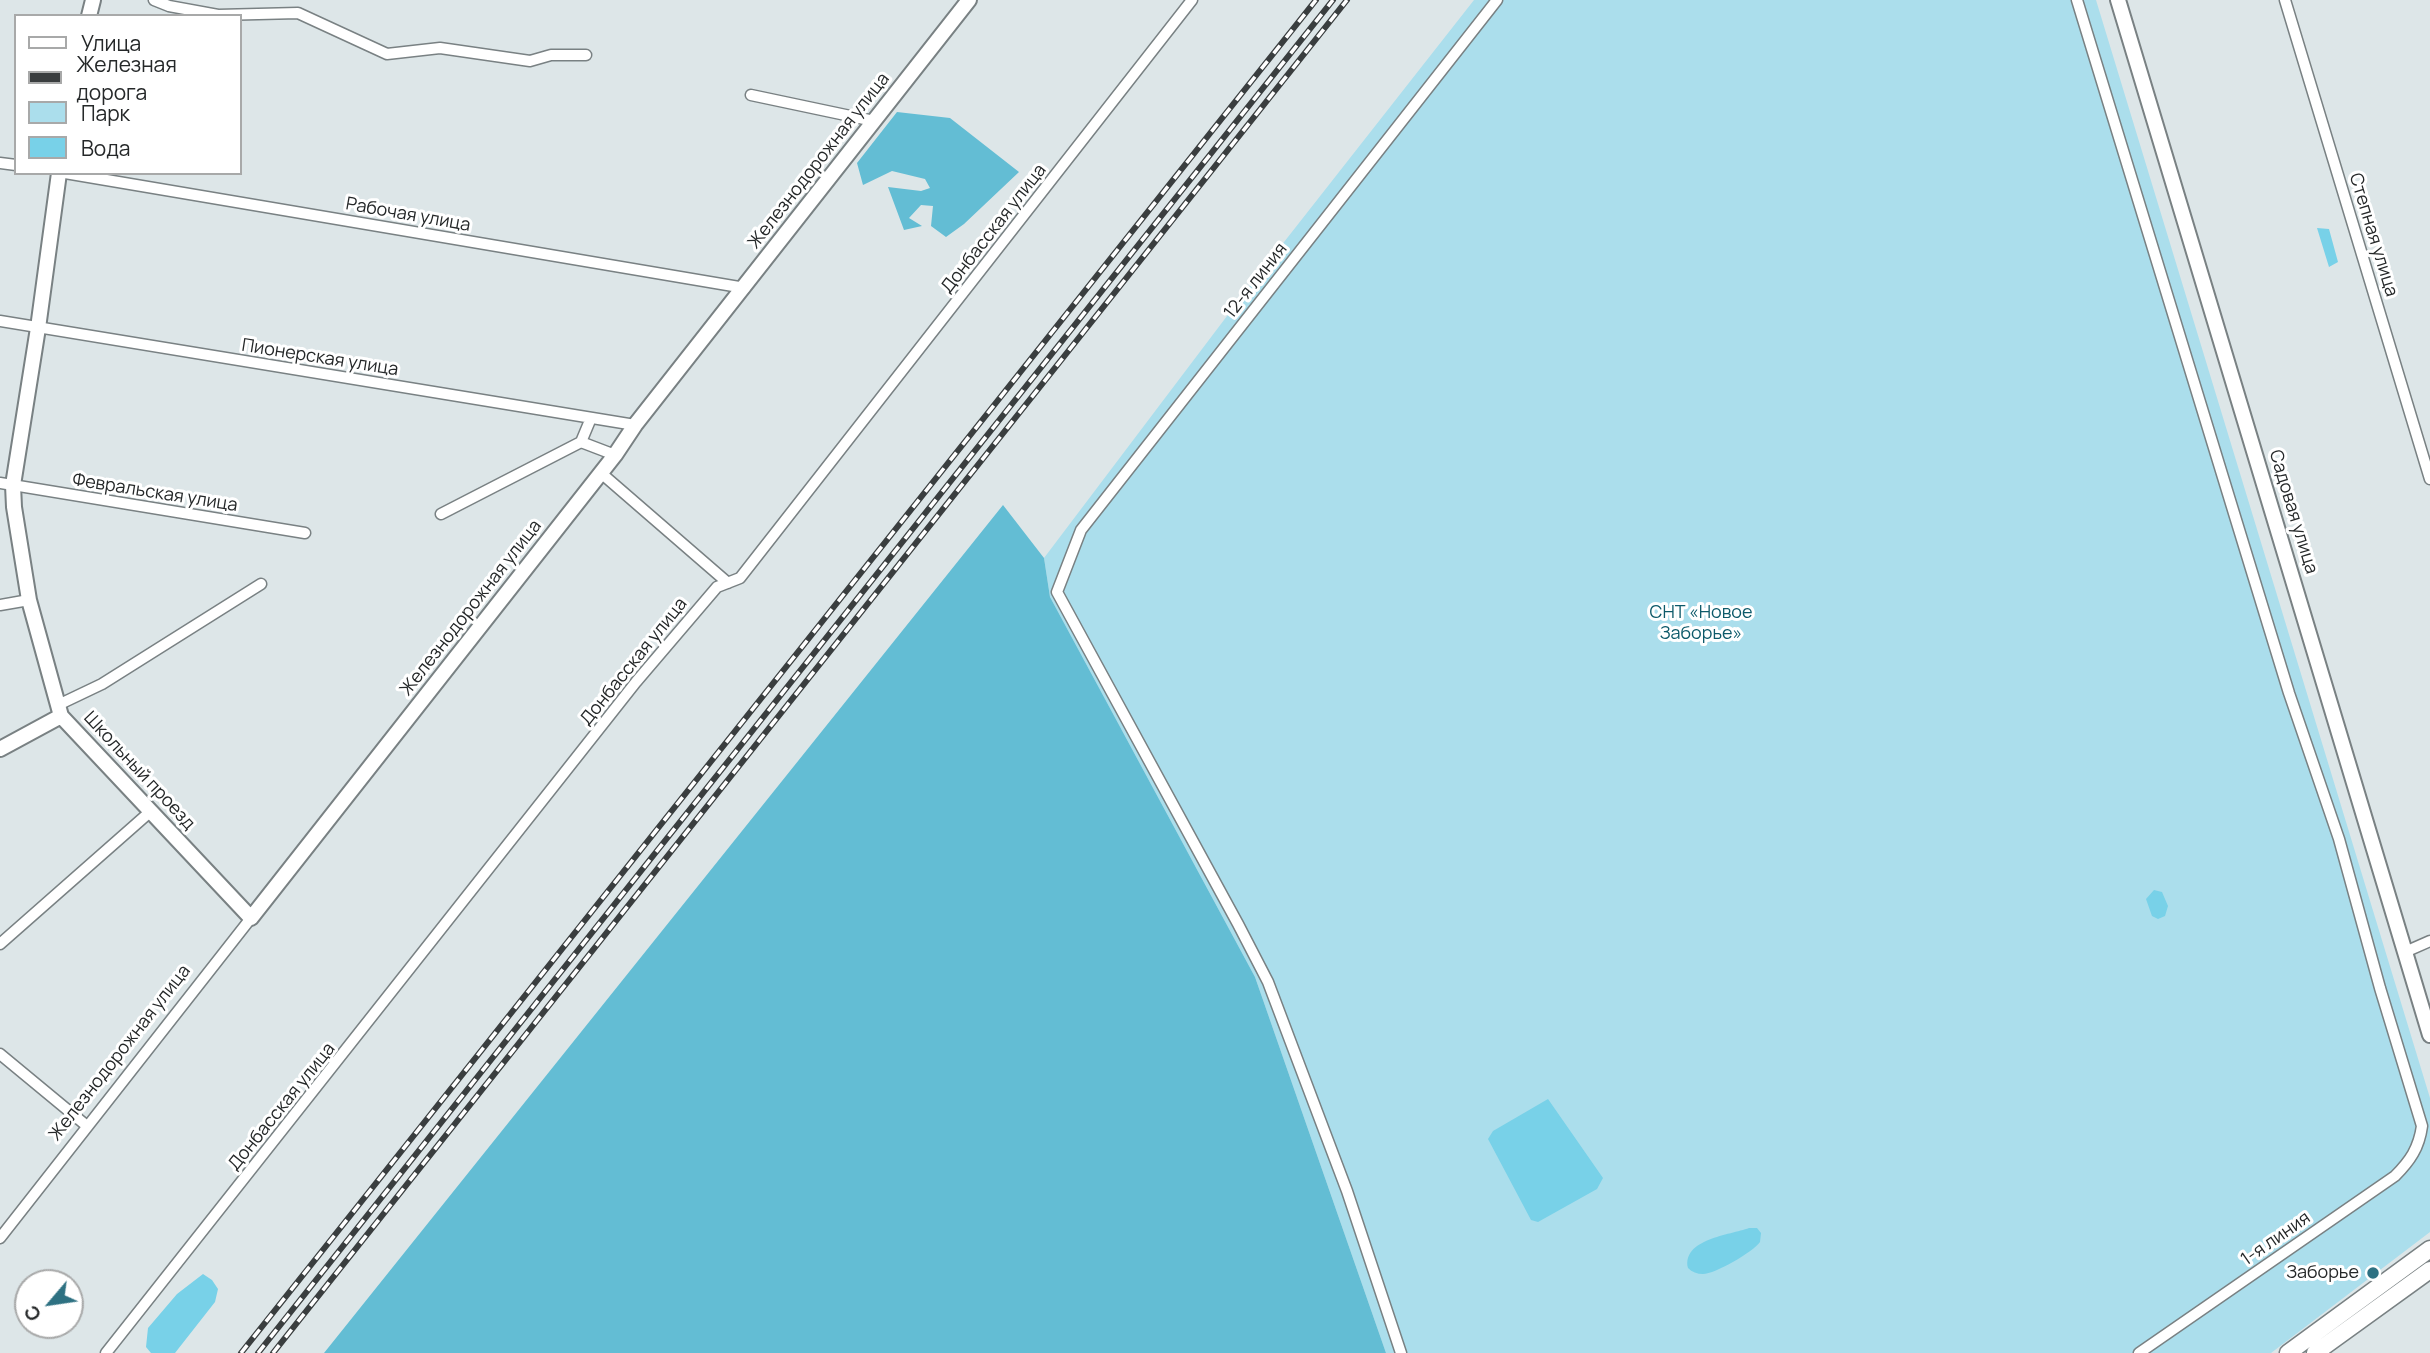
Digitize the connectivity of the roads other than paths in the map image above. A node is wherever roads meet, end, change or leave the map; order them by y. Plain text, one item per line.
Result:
1 (154, 0) edge
2 (969, 0) edge
3 (1192, 0) edge
4 (1497, 0) edge
5 (2077, 0) edge
6 (2118, 0) edge
7 (2285, 0) edge
8 (213, 14) edge
9 (242, 14) edge
10 (586, 55) dead end
11 (751, 95) dead end
12 (874, 121) junction
13 (59, 175) edge
14 (77, 175) edge
15 (745, 288) junction
16 (0, 321) edge
17 (38, 328) junction
18 (591, 418) junction
19 (635, 425) junction
20 (581, 442) junction
21 (615, 455) junction
22 (601, 473) junction
23 (2430, 478) edge
24 (6, 484) edge
25 (441, 514) dead end
26 (305, 533) dead end
27 (728, 583) junction
28 (261, 584) dead end
29 (29, 600) junction
30 (0, 605) edge
31 (60, 711) junction
32 (0, 749) edge
33 (151, 811) junction
34 (251, 918) junction
35 (2430, 942) edge
36 (0, 944) edge
37 (2405, 952) junction
38 (2430, 1035) edge
39 (0, 1054) edge
40 (87, 1126) junction
41 (0, 1238) edge
42 (2430, 1249) edge
43 (2430, 1270) edge
44 (106, 1353) edge
45 (1401, 1353) edge
46 (2139, 1353) edge
47 (2288, 1353) edge
48 (2315, 1353) edge

1 - 8 street
2 - 12 street, Железнодорожная улица
3 - 27 street, Донбасская улица
4 - 45 street, 12-я линия
5 - 46 street, 1-я линия
6 - 37 street, Садовая улица
7 - 23 street, Степная улица
9 - 10 street
11 - 12 street
12 - 15 street, Железнодорожная улица
13 - 17 street, Школьный проезд
14 - 15 street, Рабочая улица
15 - 19 street, Железнодорожная улица
16 - 17 street, Пионерская улица
17 - 18 street, Пионерская улица
17 - 24 street, Школьный проезд
18 - 19 street, Пионерская улица
18 - 20 street
19 - 21 street, Железнодорожная улица
20 - 21 street
20 - 25 street
21 - 22 street, Железнодорожная улица
22 - 27 street
22 - 34 street, Железнодорожная улица
24 - 26 street, Февральская улица
24 - 29 street, Школьный проезд
27 - 44 street, Донбасская улица
28 - 31 street
29 - 30 street
29 - 31 street, Школьный проезд
31 - 32 street
31 - 33 street, Школьный проезд
33 - 34 street, Школьный проезд
33 - 36 street
34 - 40 street, Железнодорожная улица
35 - 37 street
37 - 38 street, Садовая улица
39 - 40 street
40 - 41 street, Железнодорожная улица
42 - 47 main road
43 - 48 main road

